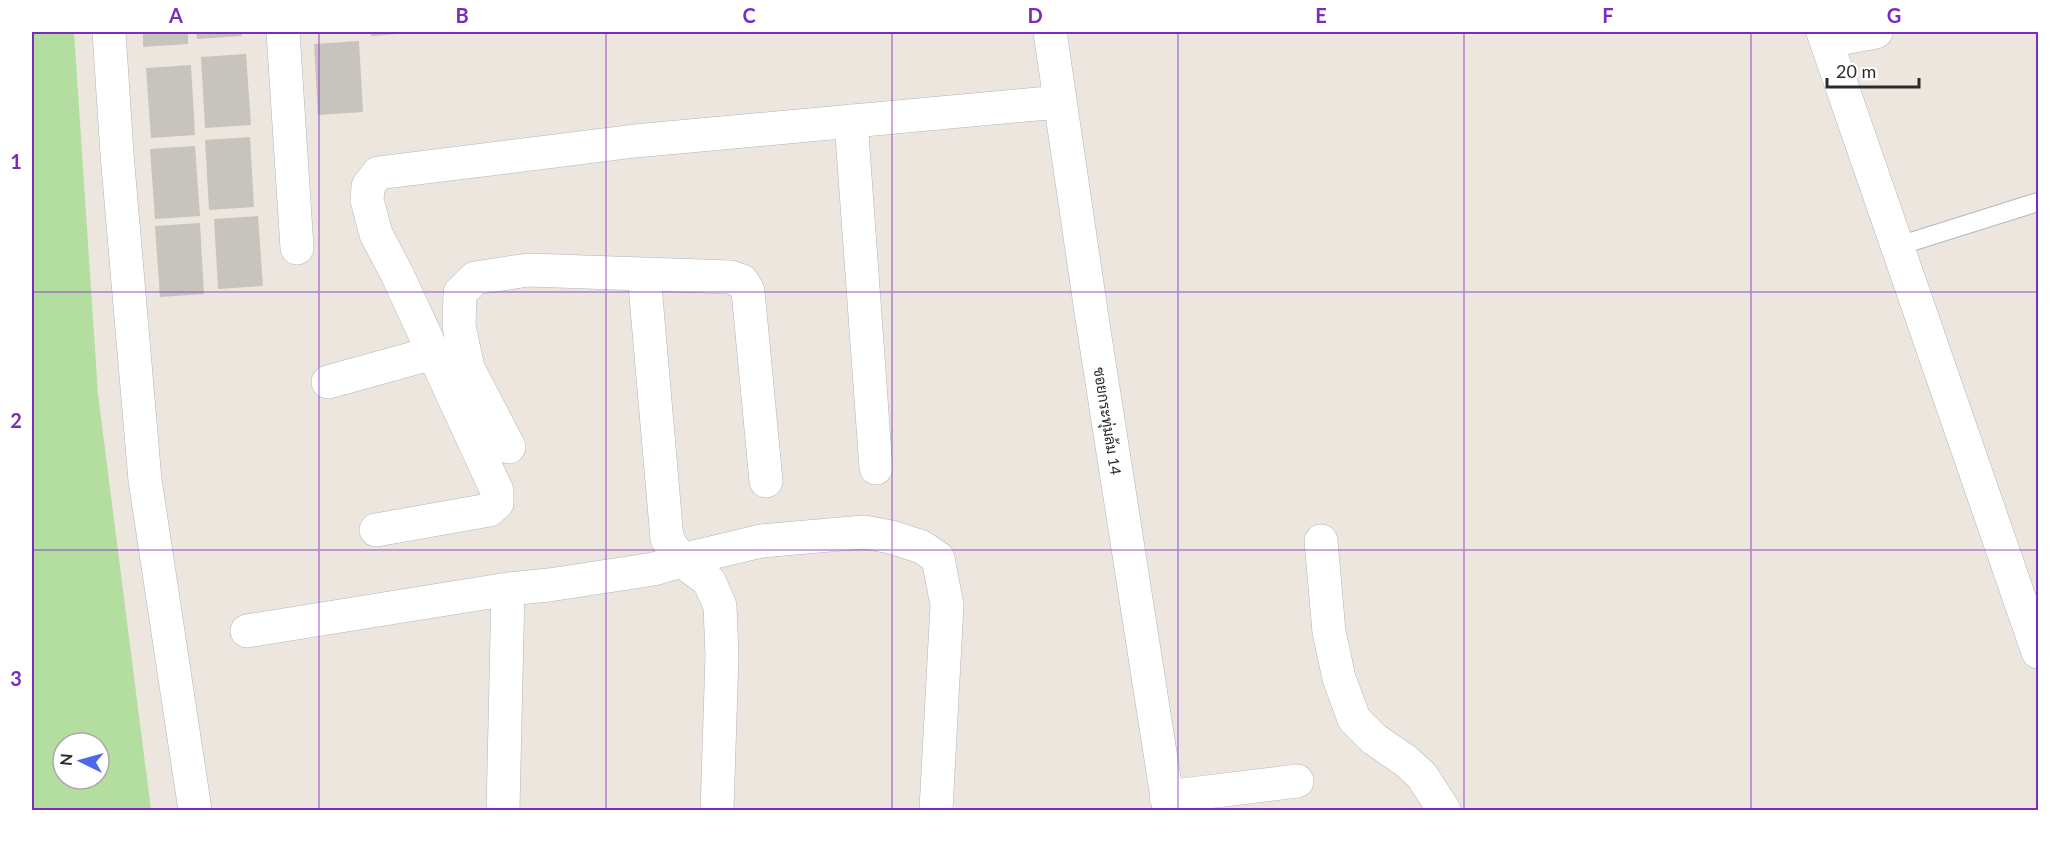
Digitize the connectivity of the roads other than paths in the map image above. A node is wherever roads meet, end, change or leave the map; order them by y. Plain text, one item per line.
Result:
1 (109, 32) edge
2 (283, 32) edge
3 (1050, 32) edge
4 (1876, 32) edge
5 (1825, 36) edge
6 (1059, 102) junction
7 (851, 122) junction
8 (2038, 202) edge
9 (1898, 246) junction
10 (297, 248) dead end
11 (644, 274) junction
12 (433, 353) junction
13 (328, 382) dead end
14 (509, 447) dead end
15 (876, 468) dead end
16 (766, 481) dead end
17 (376, 530) dead end
18 (1321, 541) dead end
19 (681, 561) junction
20 (508, 588) junction
21 (247, 631) dead end
22 (2038, 652) edge
23 (1297, 781) dead end
24 (1167, 804) edge
25 (195, 810) edge
26 (503, 810) edge
27 (717, 810) edge
28 (936, 810) edge
29 (1444, 810) edge

1 - 25 street
2 - 10 street
3 - 6 street, ซอยกระทุ่มล้ม 14
4 - 5 street
5 - 9 street
6 - 7 street
6 - 24 street, ซอยกระทุ่มล้ม 14
7 - 12 street
7 - 15 street
8 - 9 lane
9 - 22 street
11 - 14 street
11 - 16 street
11 - 19 street
12 - 13 street
12 - 17 street
18 - 29 street
19 - 20 street
19 - 27 street
19 - 28 street
20 - 21 street
20 - 26 street
23 - 24 street

